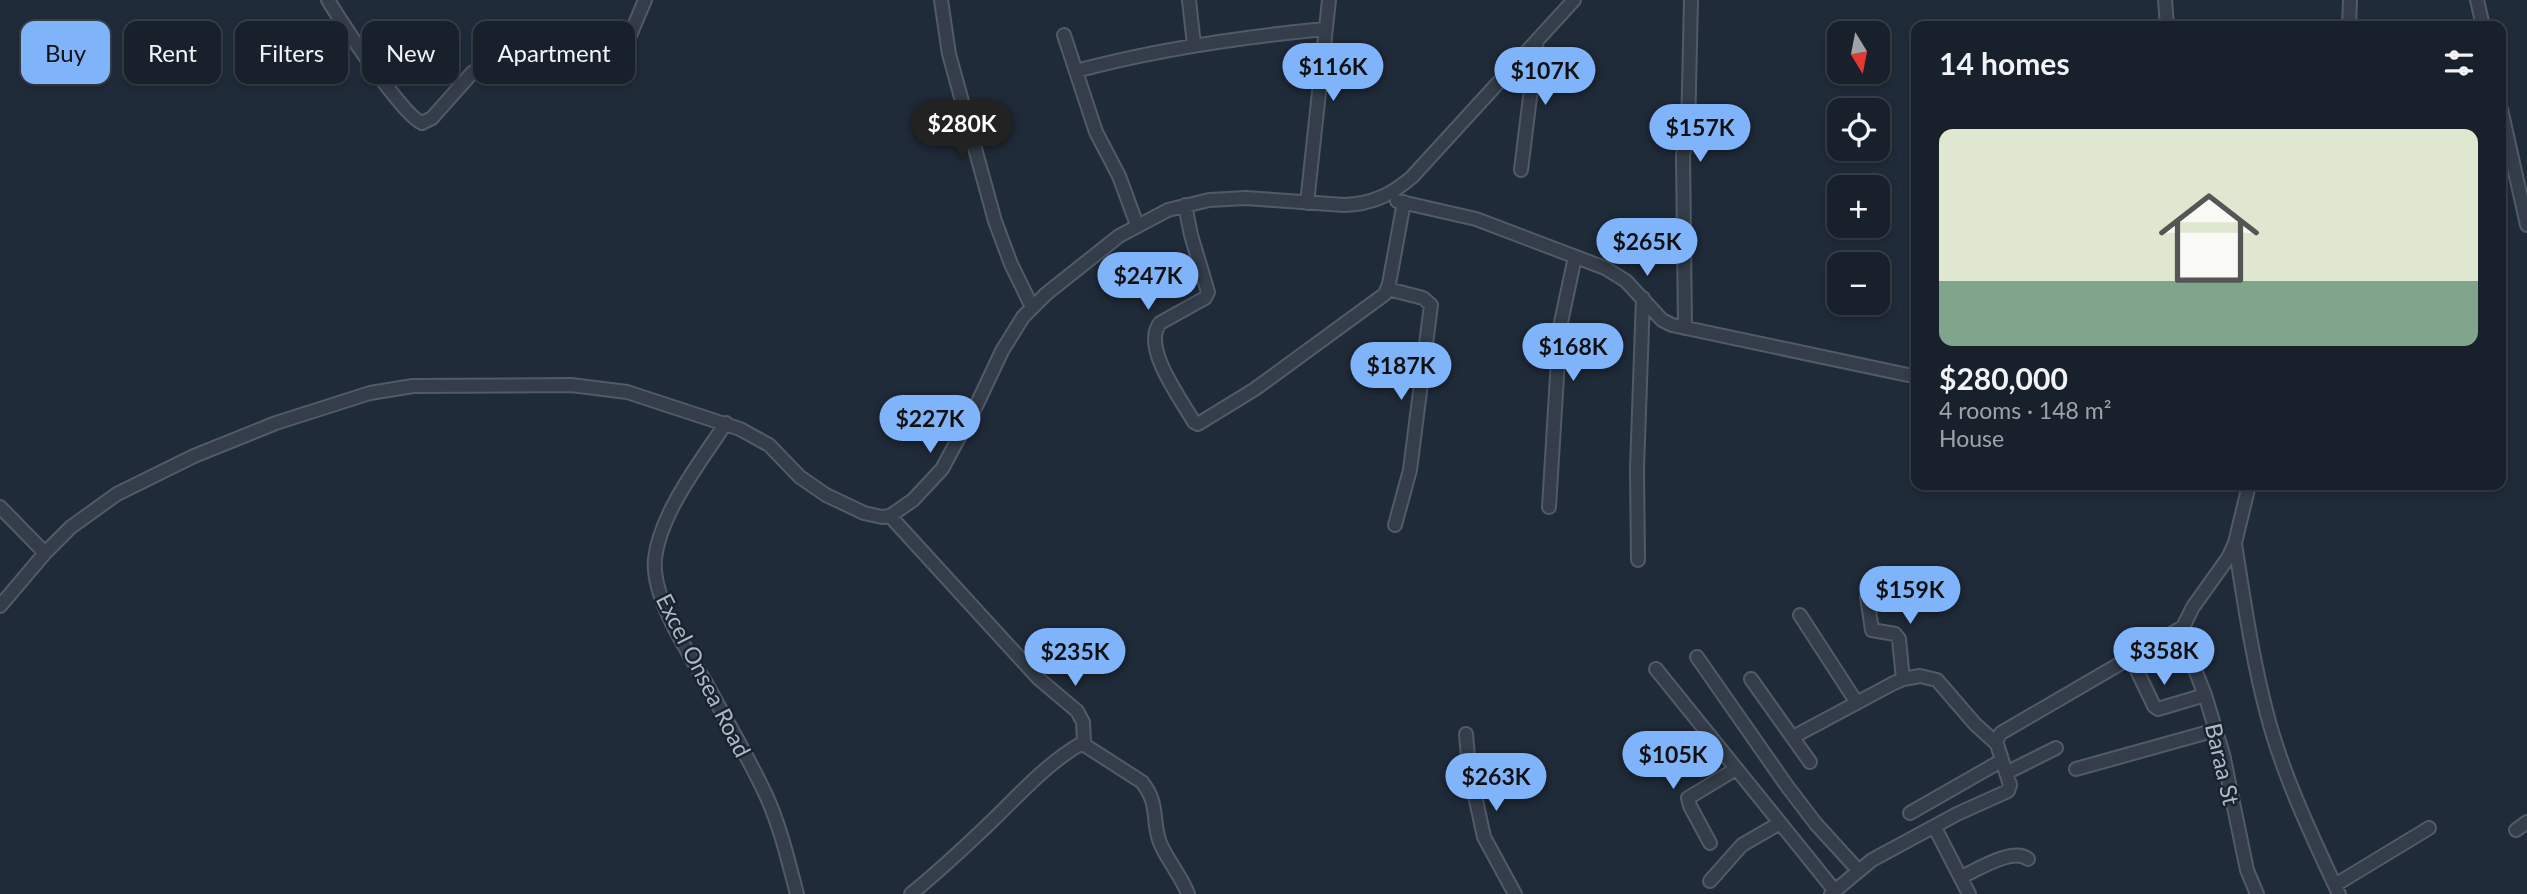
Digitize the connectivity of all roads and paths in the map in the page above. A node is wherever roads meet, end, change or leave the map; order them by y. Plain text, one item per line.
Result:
1 (328, 0) edge
2 (645, 0) edge
3 (942, 0) edge
4 (1189, 0) edge
5 (1329, 0) edge
6 (1574, 0) edge
7 (1691, 0) edge
8 (2165, 0) edge
9 (2350, 0) edge
10 (2477, 0) edge
11 (2167, 21) edge
12 (2349, 21) edge
13 (2482, 21) edge
14 (1325, 29) junction
15 (1064, 35) dead end
16 (1536, 40) junction
17 (1194, 46) junction
18 (1076, 71) junction
19 (2506, 127) edge
20 (1521, 170) dead end
21 (2522, 185) edge
22 (1381, 198) junction
23 (1404, 202) junction
24 (1307, 203) junction
25 (1185, 205) junction
26 (1137, 225) junction
27 (2527, 225) edge
28 (1575, 257) junction
29 (1388, 289) junction
30 (1643, 298) junction
31 (1032, 307) junction
32 (1685, 328) junction
33 (1908, 375) dead end
34 (726, 423) junction
35 (2248, 490) edge
36 (0, 507) edge
37 (1549, 507) dead end
38 (890, 516) junction
39 (1395, 526) dead end
40 (2235, 543) junction
41 (45, 553) junction
42 (1638, 560) dead end
43 (1867, 597) dead end
44 (0, 606) edge
45 (1800, 615) dead end
46 (2183, 627) junction
47 (1697, 657) dead end
48 (2131, 658) junction
49 (1656, 669) dead end
50 (1751, 678) dead end
51 (1903, 679) junction
52 (2205, 695) junction
53 (1857, 703) junction
54 (2216, 730) junction
55 (1466, 734) dead end
56 (1793, 737) junction
57 (1084, 742) junction
58 (1997, 744) junction
59 (2056, 748) dead end
60 (1810, 762) dead end
61 (2004, 767) junction
62 (1736, 769) junction
63 (2076, 769) dead end
64 (1910, 813) dead end
65 (2527, 822) edge
66 (1780, 823) junction
67 (1935, 828) junction
68 (2429, 828) dead end
69 (2516, 830) dead end
70 (1710, 843) dead end
71 (2028, 859) dead end
72 (1858, 870) junction
73 (1961, 877) junction
74 (1710, 881) dead end
75 (2255, 890) edge
76 (2337, 890) edge
77 (1833, 892) edge
78 (797, 894) edge
79 (911, 894) edge
80 (1188, 894) edge
81 (1515, 894) edge
82 (1969, 894) edge
83 (2240, 894) edge

1 - 2 street
3 - 31 street
4 - 17 street
5 - 14 street
6 - 16 street
7 - 32 street
8 - 11 street
9 - 12 street
10 - 13 street
14 - 17 street
14 - 24 street
15 - 18 street
16 - 20 street
16 - 22 street
17 - 18 street
18 - 26 street
19 - 21 street
21 - 27 street
22 - 23 street
22 - 24 street
23 - 28 street
23 - 29 street
24 - 25 street
25 - 26 street
25 - 29 street
26 - 31 street
28 - 30 street
28 - 37 street
29 - 39 street
30 - 32 street
30 - 42 street
31 - 38 street
32 - 33 street
34 - 38 street
34 - 41 street
34 - 78 street, Excel Onsea Road
35 - 40 street
36 - 41 street
38 - 57 street
40 - 46 street
40 - 76 street
41 - 44 street
43 - 51 street
45 - 53 street
46 - 48 street
46 - 52 street, Baraa St
47 - 72 street
48 - 52 street
48 - 58 street
49 - 62 street
50 - 56 street
51 - 53 street
51 - 58 street
52 - 54 street, Baraa St
53 - 56 street
54 - 63 street
54 - 75 street, Baraa St
55 - 81 street
56 - 60 street
57 - 79 street
57 - 80 street
58 - 61 street
59 - 61 street
61 - 64 street
61 - 67 street
62 - 66 street
62 - 70 street
65 - 69 street
66 - 74 street
66 - 77 street
67 - 72 street
67 - 73 street
68 - 76 street
71 - 73 street
72 - 77 street
73 - 82 street
75 - 83 street

